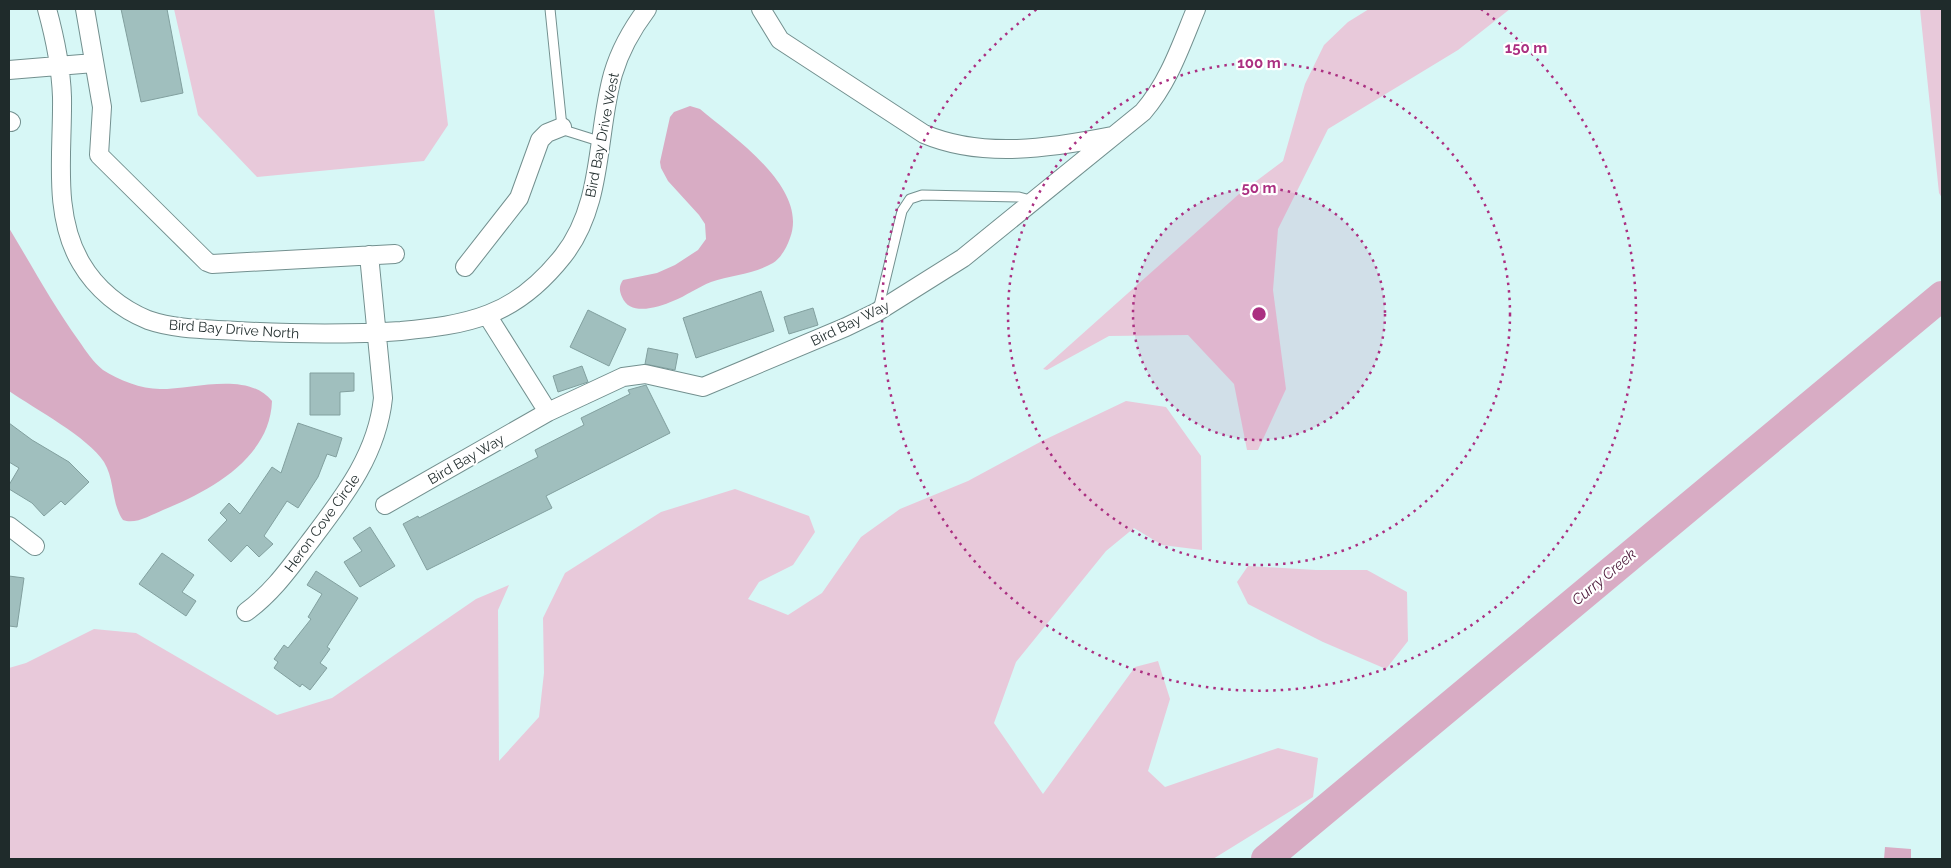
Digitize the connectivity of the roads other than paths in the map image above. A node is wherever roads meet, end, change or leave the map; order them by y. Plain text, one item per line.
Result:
1 (47, 9) edge
2 (85, 9) edge
3 (550, 9) edge
4 (647, 9) edge
5 (761, 9) edge
6 (1196, 9) edge
7 (94, 63) junction
8 (59, 68) junction
9 (9, 70) edge
10 (562, 127) junction
11 (1114, 136) junction
12 (602, 142) junction
13 (1034, 201) junction
14 (395, 254) dead end
15 (369, 255) junction
16 (465, 267) dead end
17 (877, 312) junction
18 (487, 315) junction
19 (377, 333) junction
20 (548, 412) junction
21 (385, 505) dead end
22 (9, 526) edge
23 (9, 542) edge
24 (246, 612) dead end

1 - 8 street, Bird Bay Drive North
2 - 7 street
3 - 10 lane
4 - 12 street, Bird Bay Drive West
5 - 11 street, Bird Bay Way
6 - 11 street, Bird Bay Way
7 - 8 street
7 - 15 street
8 - 9 street
8 - 19 street, Bird Bay Drive North
10 - 12 lane
10 - 16 street
11 - 13 street, Bird Bay Way
12 - 18 street, Bird Bay Drive West
13 - 17 street, Bird Bay Way
13 - 17 lane
14 - 15 street
15 - 19 street, Heron Cove Circle
17 - 20 street, Bird Bay Way
18 - 19 street, Bird Bay Drive North
18 - 20 street
19 - 24 street, Heron Cove Circle
20 - 21 street, Bird Bay Way
22 - 23 street

